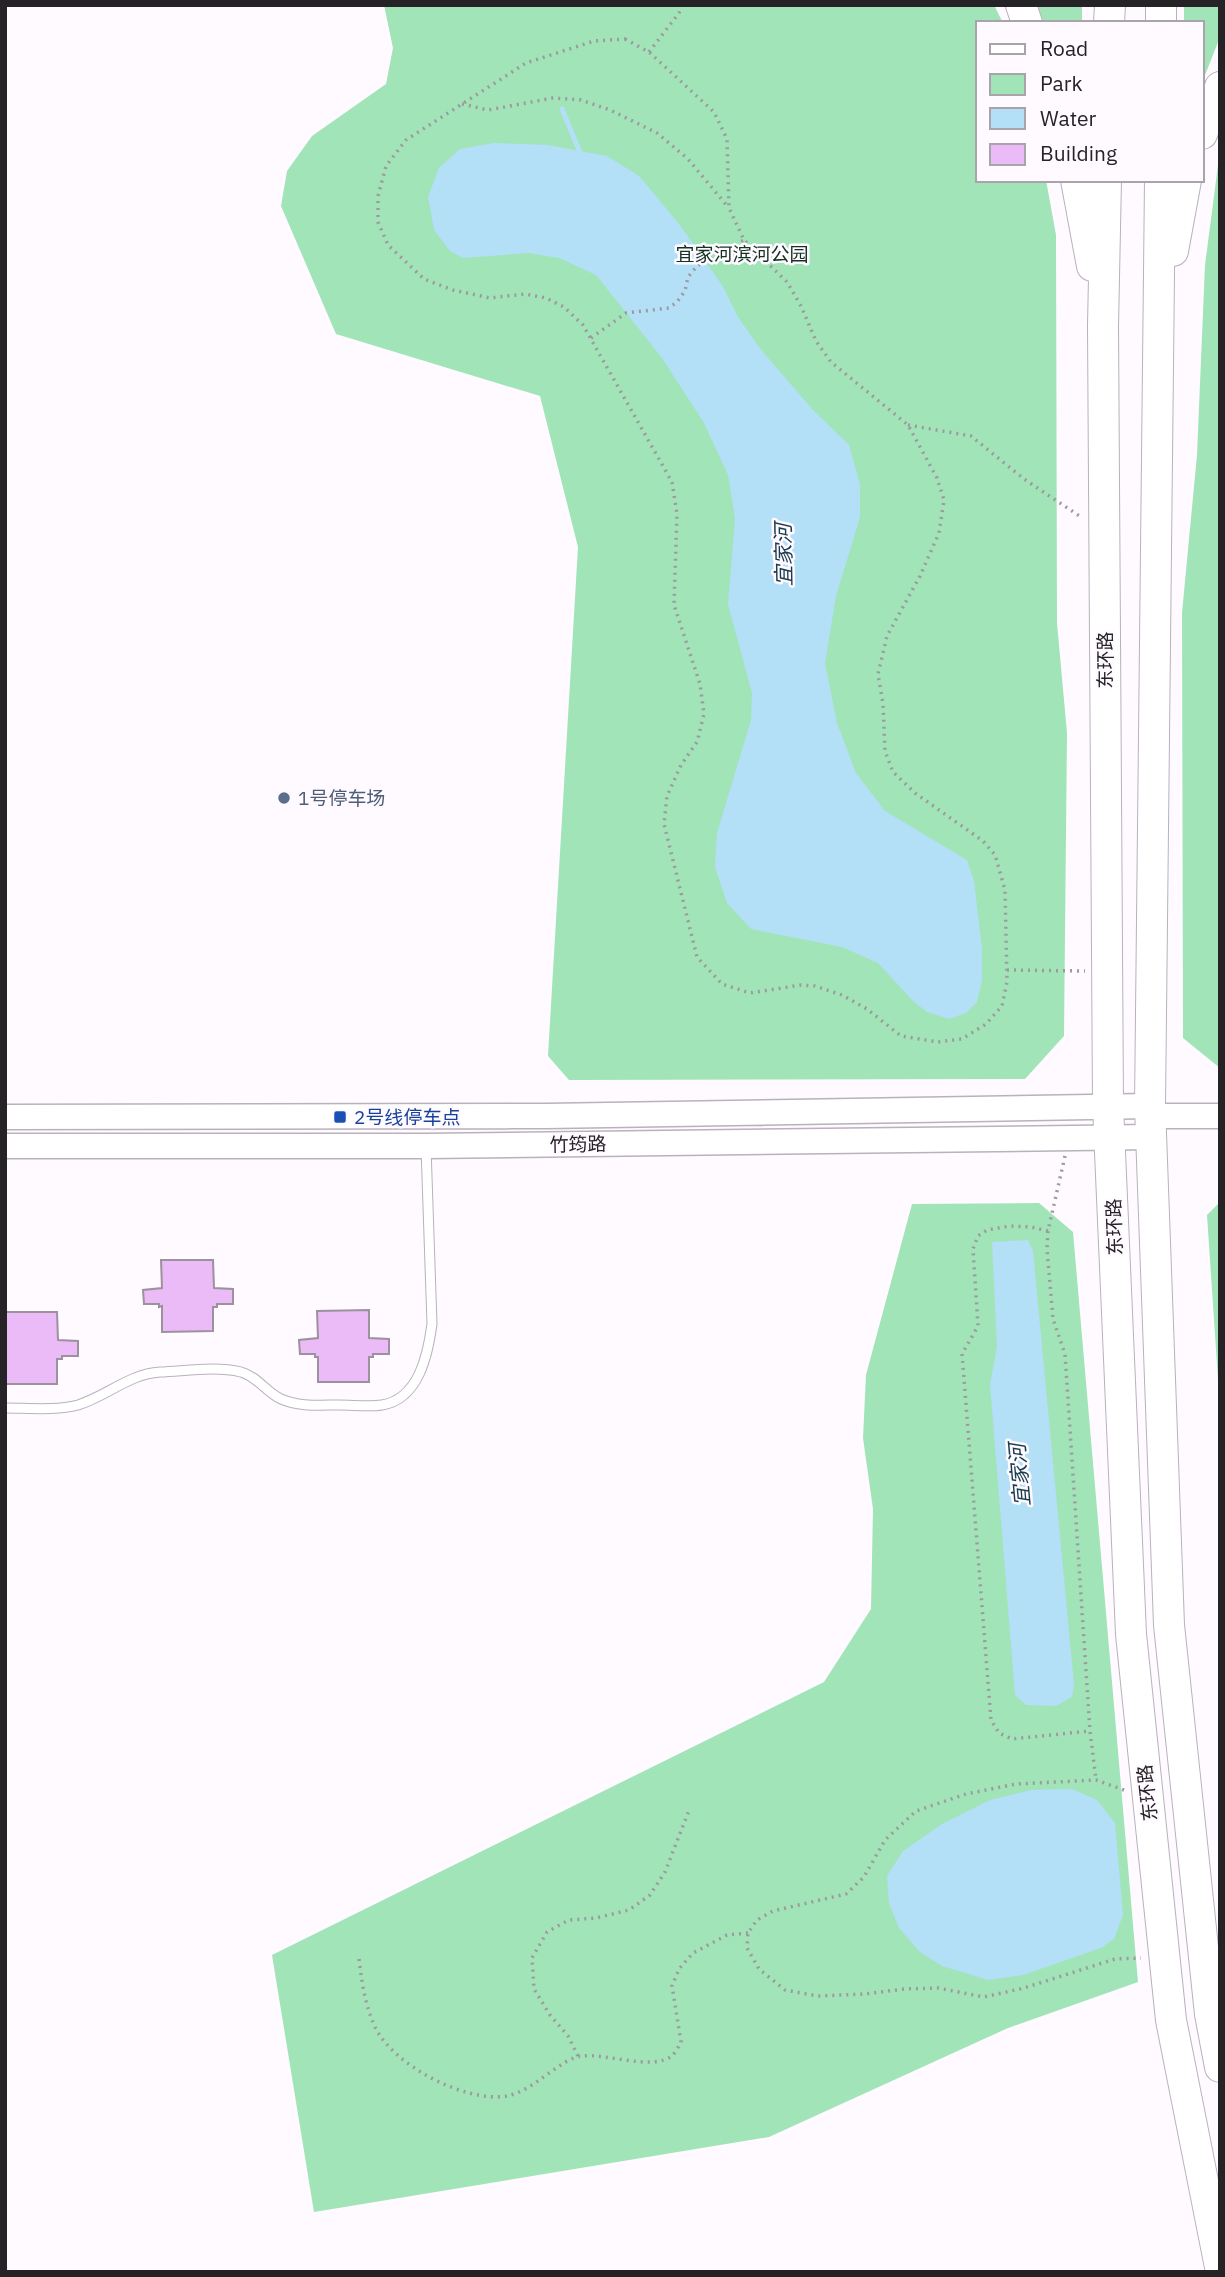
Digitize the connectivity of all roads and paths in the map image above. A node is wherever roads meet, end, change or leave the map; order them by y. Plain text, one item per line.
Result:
1 (682, 5) edge
2 (649, 52) junction
3 (1220, 87) edge
4 (462, 104) junction
5 (1204, 129) edge
6 (1076, 182) edge
7 (1106, 182) edge
8 (1160, 182) edge
9 (1186, 182) edge
10 (729, 208) junction
11 (744, 240) junction
12 (1103, 326) junction
13 (1158, 327) junction
14 (591, 338) junction
15 (908, 425) junction
16 (1104, 532) junction
17 (1007, 971) junction
18 (1107, 971) junction
19 (1108, 1107) junction
20 (1220, 1116) edge
21 (5, 1117) edge
22 (1151, 1120) junction
23 (1068, 1137) junction
24 (1110, 1137) junction
25 (5, 1146) edge
26 (426, 1146) junction
27 (1048, 1231) junction
28 (5, 1408) edge
29 (1090, 1731) junction
30 (1096, 1780) junction
31 (1147, 1797) junction
32 (690, 1808) dead end
33 (748, 1933) junction
34 (1164, 1957) junction
35 (359, 1959) dead end
36 (578, 2056) junction
37 (1220, 2067) edge
38 (1220, 2267) edge

1 - 2 path
2 - 4 path
2 - 10 path
3 - 5 highway
4 - 10 path
4 - 14 path
6 - 12 highway
7 - 12 highway, 东环路
8 - 13 highway, 东环路
9 - 13 highway
10 - 11 path
11 - 14 path
11 - 15 path
12 - 16 highway, 东环路
13 - 22 highway, 东环路
14 - 17 path
15 - 16 path
15 - 17 path
16 - 18 highway, 东环路
17 - 18 path
18 - 19 highway, 东环路
19 - 21 main road, 竹筠路
19 - 22 main road, 竹筠路
19 - 24 highway, 东环路
20 - 22 main road, 竹筠路
22 - 24 main road, 竹筠路
22 - 37 highway, 东环路
23 - 24 main road, 竹筠路
23 - 26 main road, 竹筠路
23 - 27 path
24 - 31 highway, 东环路
25 - 26 main road, 竹筠路
26 - 28 lane
27 - 29 path
27 - 29 path
29 - 30 path
30 - 31 path
30 - 33 path
31 - 34 highway, 东环路
32 - 36 path
33 - 34 path
33 - 36 path
34 - 38 highway, 东环路
35 - 36 path

